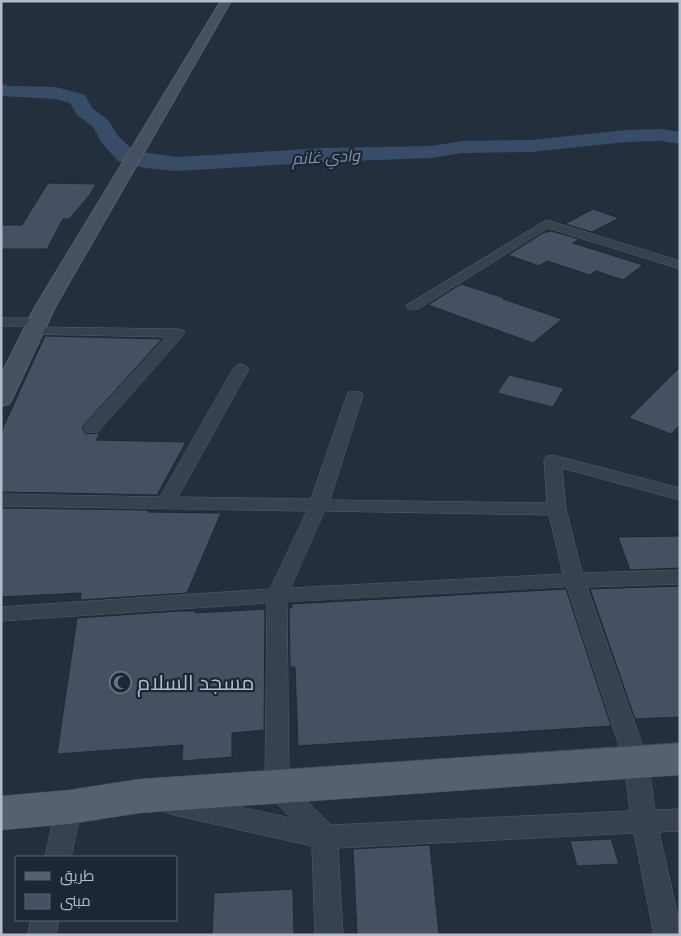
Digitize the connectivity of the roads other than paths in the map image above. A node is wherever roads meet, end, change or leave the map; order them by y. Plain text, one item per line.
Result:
1 (226, 1) edge
2 (680, 265) edge
3 (413, 306) dead end
4 (1, 322) edge
5 (36, 326) junction
6 (241, 370) dead end
7 (355, 395) dead end
8 (1, 399) edge
9 (92, 428) dead end
10 (680, 494) edge
11 (1, 500) edge
12 (166, 502) junction
13 (319, 504) junction
14 (557, 509) junction
15 (680, 577) edge
16 (574, 579) junction
17 (277, 596) junction
18 (1, 614) edge
19 (680, 758) edge
20 (636, 762) junction
21 (277, 787) junction
22 (140, 796) junction
23 (69, 807) junction
24 (1, 813) edge
25 (644, 820) junction
26 (680, 820) edge
27 (325, 837) junction
28 (58, 856) edge
29 (45, 921) edge
30 (42, 935) edge
31 (329, 935) edge
32 (668, 935) edge

1 - 5 street
2 - 3 street
4 - 5 street
5 - 8 street
5 - 9 street
6 - 12 street
7 - 13 street
10 - 14 street
11 - 12 street
12 - 13 street
13 - 14 street
13 - 17 street
14 - 16 street
15 - 16 street
16 - 17 street
16 - 20 street
17 - 18 street
17 - 21 street
19 - 20 main road
20 - 21 main road
20 - 25 street
21 - 22 main road
21 - 27 street
22 - 23 main road
22 - 27 street
23 - 24 main road
23 - 28 street
25 - 26 street
25 - 27 street
25 - 32 street
27 - 31 street
29 - 30 street

